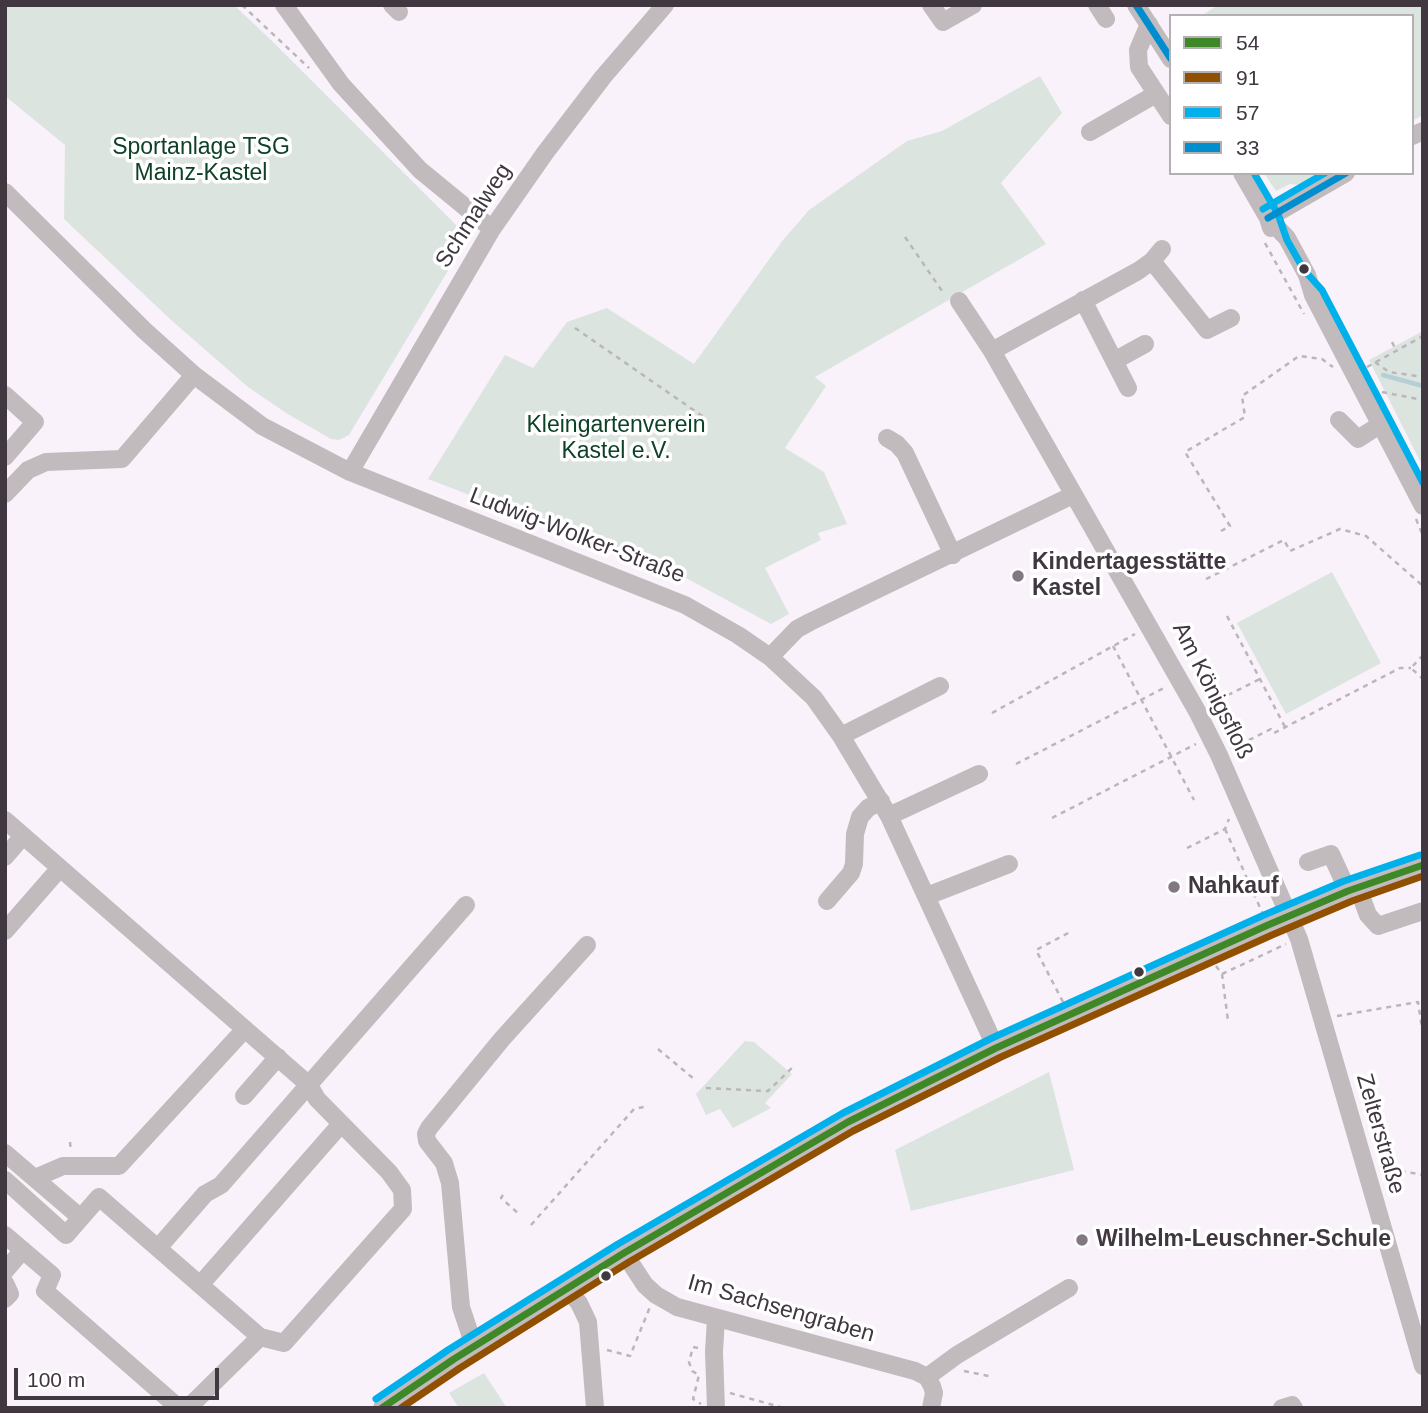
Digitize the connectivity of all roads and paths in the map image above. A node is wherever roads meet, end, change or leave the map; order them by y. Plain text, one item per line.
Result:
1 (242, 5) edge
2 (284, 5) edge
3 (665, 5) edge
4 (931, 5) edge
5 (973, 5) edge
6 (1136, 5) edge
7 (1149, 24) junction
8 (1169, 56) edge
9 (313, 72) dead end
10 (1156, 94) junction
11 (1169, 113) edge
12 (1090, 132) dead end
13 (1243, 175) edge
14 (1343, 175) edge
15 (5, 192) edge
16 (1268, 218) junction
17 (492, 229) junction
18 (905, 237) dead end
19 (1083, 300) junction
20 (959, 301) joint
21 (1231, 318) dead end
22 (575, 328) dead end
23 (1423, 337) edge
24 (1392, 342) dead end
25 (1145, 344) dead end
26 (992, 351) junction
27 (1396, 351) junction
28 (1114, 361) junction
29 (1375, 362) junction
30 (1333, 367) dead end
31 (1354, 373) junction
32 (194, 375) junction
33 (1423, 377) edge
34 (1128, 388) dead end
35 (1382, 392) dead end
36 (5, 395) edge
37 (1423, 400) edge
38 (705, 418) dead end
39 (1339, 420) dead end
40 (1381, 424) junction
41 (887, 438) dead end
42 (5, 457) edge
43 (350, 472) junction
44 (5, 494) edge
45 (1073, 495) junction
46 (1423, 506) edge
47 (1221, 531) dead end
48 (953, 555) junction
49 (1206, 579) dead end
50 (1423, 586) edge
51 (1227, 616) dead end
52 (1150, 625) junction
53 (1113, 646) junction
54 (1423, 655) edge
55 (770, 657) junction
56 (1411, 667) junction
57 (1260, 679) junction
58 (1423, 679) edge
59 (1180, 680) junction
60 (940, 686) dead end
61 (1141, 699) junction
62 (1198, 711) junction
63 (992, 713) dead end
64 (1285, 727) junction
65 (841, 736) junction
66 (1210, 737) junction
67 (1219, 755) junction
68 (1171, 757) junction
69 (1016, 764) dead end
70 (979, 774) dead end
71 (1194, 800) dead end
72 (1240, 804) junction
73 (885, 809) junction
74 (1052, 818) dead end
75 (5, 820) edge
76 (1225, 829) junction
77 (23, 836) junction
78 (1187, 848) dead end
79 (5, 857) edge
80 (1308, 862) dead end
81 (1009, 864) dead end
82 (1423, 865) edge
83 (60, 868) junction
84 (1353, 889) junction
85 (927, 896) junction
86 (827, 901) dead end
87 (466, 905) dead end
88 (1423, 912) edge
89 (1289, 916) junction
90 (1268, 925) junction
91 (5, 931) edge
92 (1072, 931) dead end
93 (1298, 939) junction
94 (587, 945) dead end
95 (1208, 952) junction
96 (1222, 974) junction
97 (1069, 1014) junction
98 (1321, 1018) junction
99 (1228, 1021) dead end
100 (245, 1029) junction
101 (1423, 1035) edge
102 (996, 1048) junction
103 (658, 1049) dead end
104 (278, 1057) junction
105 (794, 1066) dead end
106 (694, 1079) dead end
107 (309, 1085) junction
108 (706, 1088) dead end
109 (244, 1096) dead end
110 (648, 1106) dead end
111 (341, 1124) junction
112 (5, 1153) edge
113 (1362, 1163) junction
114 (1423, 1175) edge
115 (35, 1178) junction
116 (5, 1180) edge
117 (503, 1195) dead end
118 (519, 1214) dead end
119 (81, 1218) junction
120 (531, 1225) dead end
121 (5, 1235) edge
122 (158, 1248) junction
123 (23, 1250) junction
124 (624, 1253) junction
125 (5, 1270) edge
126 (5, 1283) edge
127 (200, 1285) junction
128 (1069, 1288) dead end
129 (567, 1289) junction
130 (656, 1294) junction
131 (5, 1299) edge
132 (716, 1318) junction
133 (260, 1337) junction
134 (474, 1346) junction
135 (590, 1346) junction
136 (693, 1346) dead end
137 (1423, 1366) edge
138 (993, 1377) dead end
139 (933, 1386) edge
140 (715, 1389) junction
141 (710, 1406) edge
142 (179, 1408) edge
143 (188, 1408) edge
144 (382, 1408) edge
145 (595, 1408) edge
146 (784, 1408) edge
147 (1282, 1408) edge
148 (1294, 1408) edge

1 - 9 path
2 - 17 street
3 - 17 street, Schmalweg
4 - 5 street
6 - 7 street
7 - 8 street
7 - 10 street
10 - 11 street
10 - 12 street
13 - 16 street
14 - 16 street
15 - 32 street, Ludwig-Wolker-Straße
16 - 31 street
17 - 43 street, Schmalweg
18 - 20 path
19 - 21 street
19 - 26 street
19 - 28 street
20 - 26 street, Am Königsfloß
22 - 38 path
23 - 27 path
24 - 27 path
25 - 28 street
26 - 45 street, Am Königsfloß
27 - 29 path
28 - 34 street
29 - 31 path
29 - 33 path
30 - 47 path
31 - 40 street
32 - 43 street, Ludwig-Wolker-Straße
32 - 44 street
35 - 37 path
36 - 42 street
39 - 40 street
40 - 46 street
41 - 48 street
43 - 55 street, Ludwig-Wolker-Straße
45 - 48 street
45 - 52 street, Am Königsfloß
48 - 55 street
49 - 50 path
51 - 57 path
52 - 53 path
52 - 59 street, Am Königsfloß
53 - 61 path
53 - 63 path
54 - 56 path
55 - 65 street, Ludwig-Wolker-Straße
56 - 58 path
56 - 64 path
57 - 62 path
57 - 64 path
59 - 61 path
59 - 62 street, Am Königsfloß
60 - 65 street
61 - 68 path
61 - 69 path
62 - 66 street, Am Königsfloß
64 - 67 path
65 - 73 street, Ludwig-Wolker-Straße
66 - 67 street, Am Königsfloß
66 - 68 path
67 - 72 street, Am Königsfloß
68 - 71 path
68 - 74 path
70 - 73 street
72 - 76 path
72 - 89 street, Am Königsfloß
73 - 85 street, Ludwig-Wolker-Straße
73 - 86 street
75 - 77 street
76 - 78 path
76 - 90 path
77 - 79 street
77 - 83 street
80 - 84 street
81 - 85 street
82 - 84 street
83 - 91 street
83 - 100 street
84 - 88 street
84 - 89 street
85 - 102 street, Ludwig-Wolker-Straße
87 - 107 street
89 - 90 street
89 - 93 street, Zelterstraße
90 - 95 street
92 - 97 path
93 - 96 path
93 - 98 street, Zelterstraße
94 - 134 street
95 - 96 path
95 - 97 street
96 - 99 path
97 - 102 street
98 - 101 path
98 - 113 street, Zelterstraße
100 - 104 street
100 - 115 street
102 - 124 street
103 - 106 path
104 - 107 street
104 - 109 street
105 - 108 path
107 - 111 street
107 - 122 street
110 - 120 path
111 - 127 street
111 - 133 street
112 - 115 street
113 - 114 path
113 - 137 street, Zelterstraße
115 - 119 street
116 - 119 street
117 - 118 path
119 - 122 street
121 - 123 street
122 - 127 street
123 - 125 street
123 - 142 street
124 - 129 street
124 - 130 street, Im Sachsengraben
126 - 131 street
127 - 133 street
128 - 139 street
129 - 134 street
129 - 135 street
130 - 132 street, Im Sachsengraben
130 - 135 path
132 - 139 street, Im Sachsengraben
132 - 140 street
133 - 143 street
134 - 144 street
135 - 145 street
136 - 141 path
138 - 139 path
140 - 141 street
140 - 146 path
147 - 148 street

